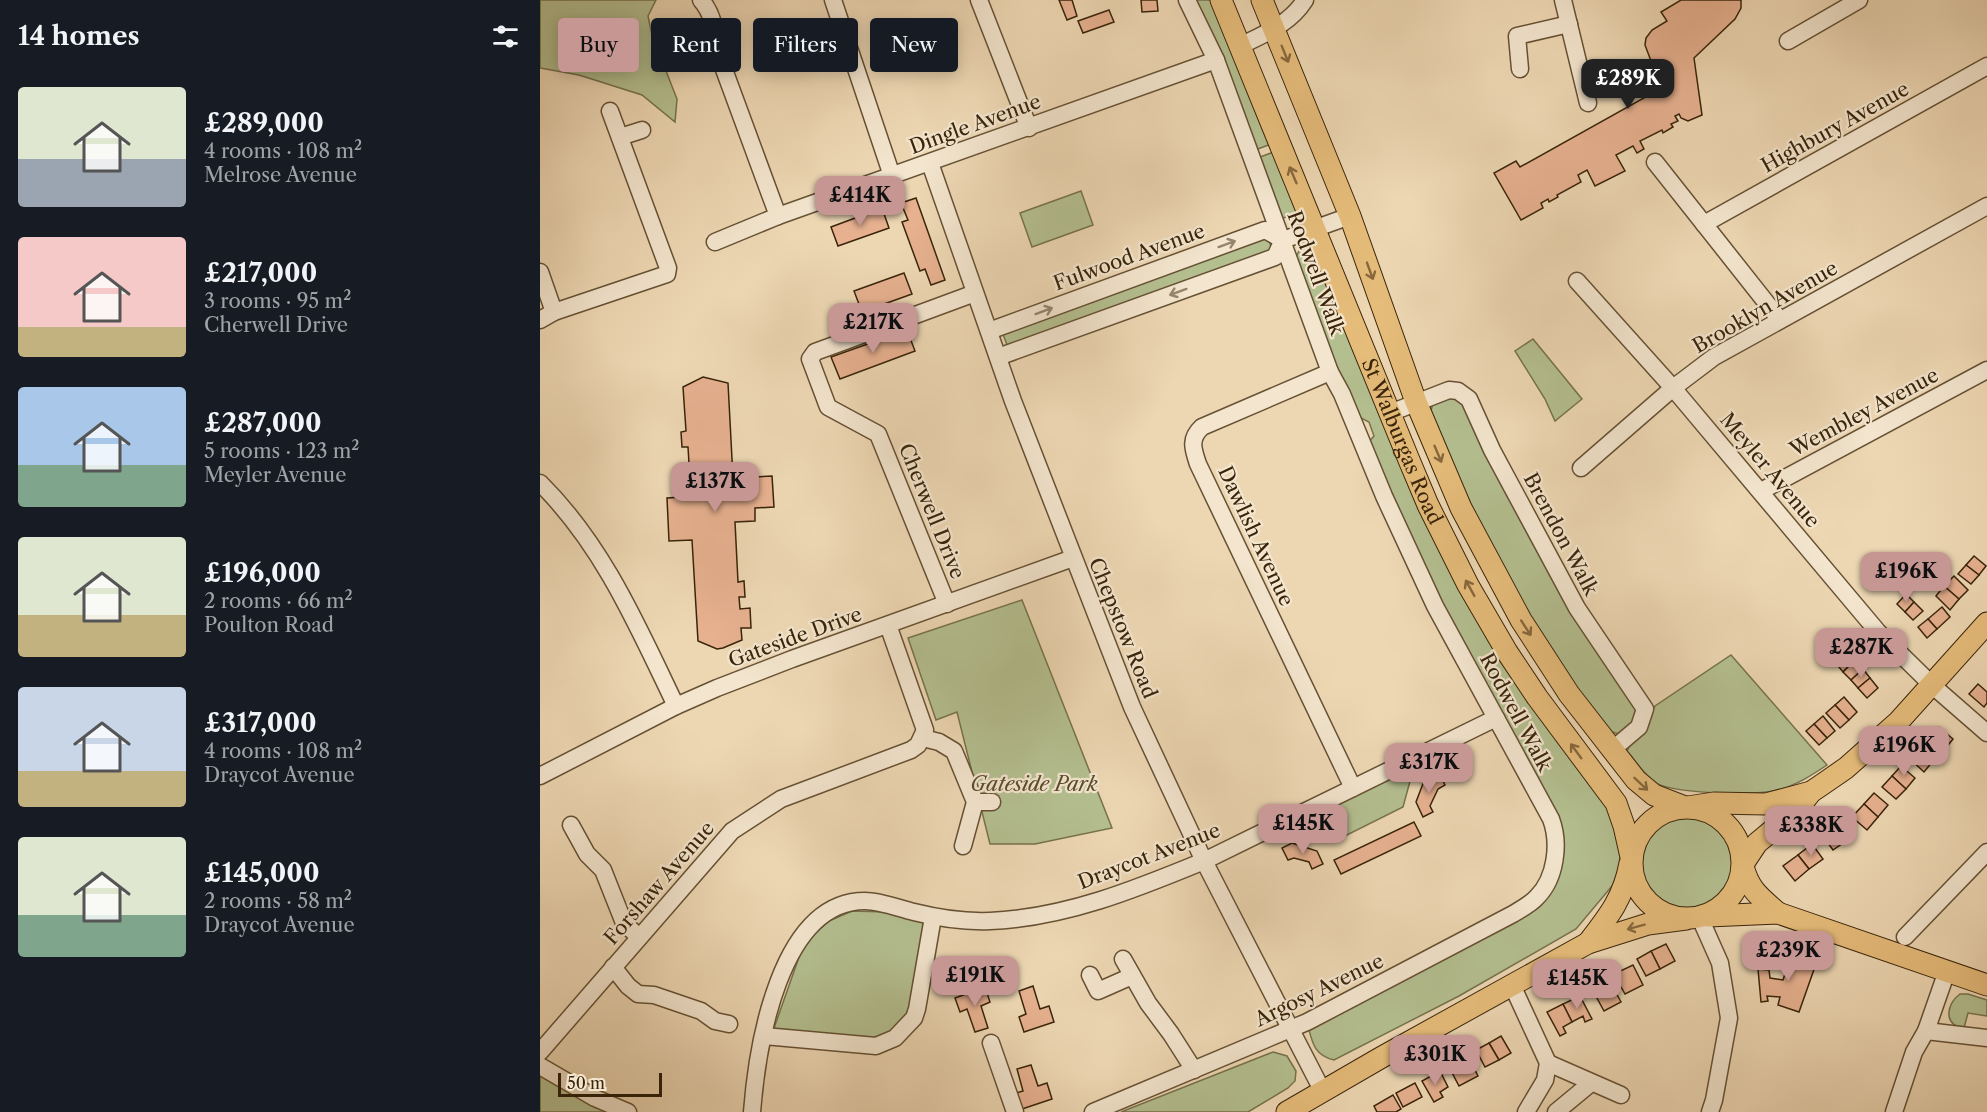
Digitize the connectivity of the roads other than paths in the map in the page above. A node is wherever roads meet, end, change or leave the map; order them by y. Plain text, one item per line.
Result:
1 (701, 0) edge
2 (833, 0) edge
3 (979, 0) edge
4 (1187, 0) edge
5 (1221, 0) edge
6 (1263, 0) edge
7 (1305, 0) edge
8 (1563, 0) edge
9 (1858, 0) edge
10 (1569, 24) junction
11 (1275, 29) junction
12 (1788, 41) dead end
13 (1240, 46) junction
14 (1216, 60) junction
15 (1987, 66) edge
16 (1520, 69) dead end
17 (1588, 103) dead end
18 (610, 111) dead end
19 (1029, 128) junction
20 (642, 130) dead end
21 (620, 137) junction
22 (1655, 162) dead end
23 (930, 163) junction
24 (892, 176) junction
25 (1987, 206) edge
26 (778, 216) junction
27 (1350, 216) junction
28 (1704, 224) junction
29 (1316, 229) junction
30 (1283, 240) junction
31 (715, 242) dead end
32 (540, 272) edge
33 (1577, 281) dead end
34 (975, 292) junction
35 (547, 316) edge
36 (1780, 320) junction
37 (988, 331) junction
38 (998, 357) junction
39 (1987, 370) edge
40 (1330, 372) junction
41 (1673, 388) junction
42 (1416, 402) junction
43 (1390, 413) junction
44 (1581, 468) dead end
45 (540, 483) edge
46 (1761, 491) junction
47 (1073, 558) junction
48 (946, 604) junction
49 (1987, 623) edge
50 (888, 625) junction
51 (1933, 686) junction
52 (676, 706) junction
53 (1496, 718) junction
54 (1987, 733) edge
55 (923, 738) junction
56 (1612, 750) junction
57 (540, 776) edge
58 (1353, 788) junction
59 (1811, 792) junction
60 (975, 802) junction
61 (992, 802) dead end
62 (1686, 807) junction
63 (571, 825) dead end
64 (963, 846) dead end
65 (1987, 852) edge
66 (1631, 859) junction
67 (1204, 861) junction
68 (1743, 865) junction
69 (1548, 882) joint
70 (1778, 913) junction
71 (933, 917) junction
72 (1698, 918) junction
73 (639, 937) junction
74 (1905, 937) dead end
75 (1588, 943) junction
76 (1123, 959) dead end
77 (613, 967) junction
78 (1947, 971) junction
79 (1090, 975) dead end
80 (1132, 976) junction
81 (1987, 984) edge
82 (1512, 985) junction
83 (718, 1026) dead end
84 (1292, 1029) junction
85 (1926, 1031) junction
86 (764, 1036) junction
87 (1987, 1038) edge
88 (991, 1043) dead end
89 (540, 1052) edge
90 (1548, 1063) junction
91 (540, 1066) edge
92 (1194, 1070) junction
93 (1591, 1083) junction
94 (1322, 1090) junction
95 (1621, 1095) dead end
96 (628, 1112) edge
97 (752, 1112) edge
98 (1015, 1112) edge
99 (1093, 1112) edge
100 (1287, 1112) edge
101 (1526, 1112) edge
102 (1556, 1112) edge
103 (1710, 1112) edge
104 (1894, 1112) edge

1 - 26 street
2 - 24 street
3 - 19 street
4 - 14 street, Rodwell Walk
5 - 13 main road, St Walburgas Road
6 - 11 main road, St Walburgas Road
7 - 11 street
8 - 10 street
9 - 12 street
10 - 16 street
10 - 17 street
11 - 13 street
11 -> 27 main road, St Walburgas Road
29 -> 13 main road, St Walburgas Road
14 - 19 street, Dingle Avenue
14 - 30 street, Rodwell Walk
15 - 28 street, Highbury Avenue
18 - 21 street
19 - 23 street, Dingle Avenue
20 - 21 street
21 - 35 street
22 - 28 street
23 - 24 street, Dingle Avenue
23 - 34 street, Chepstow Road
24 - 26 street, Dingle Avenue
25 - 36 street, Brooklyn Avenue
26 - 31 street, Dingle Avenue
27 - 29 street
27 -> 42 main road, St Walburgas Road
28 - 36 street
29 - 30 street
29 - 43 main road, St Walburgas Road
37 -> 30 street, Fulwood Avenue
30 -> 38 street
30 - 40 street, Rodwell Walk
32 - 35 street
33 - 41 street, Meyler Avenue
34 - 37 street, Chepstow Road
34 - 48 street, Cherwell Drive
36 - 41 street, Brooklyn Avenue
37 - 38 street, Chepstow Road
38 - 47 street, Chepstow Road
39 - 46 street, Wembley Avenue
40 - 53 street, Rodwell Walk
40 - 58 street, Dawlish Avenue
41 - 44 street, Brooklyn Avenue
41 - 46 street, Meyler Avenue
42 - 43 street, Brendon Walk
42 -> 56 main road, St Walburgas Road
42 - 56 street, Brendon Walk
66 -> 43 main road, St Walburgas Road
45 - 52 street
46 - 51 street, Meyler Avenue
47 - 48 street, Gateside Drive
47 - 67 street, Chepstow Road
48 - 50 street, Gateside Drive
49 - 51 main road
50 - 52 street, Gateside Drive
50 - 55 street
51 - 54 street, Meyler Avenue
51 - 59 main road
52 - 57 street, Gateside Drive
53 - 58 street, Draycot Avenue
53 - 69 street, Rodwell Walk
55 - 60 street
55 - 73 street, Forshaw Avenue
56 -> 62 main road, St Walburgas Road
58 - 67 street, Draycot Avenue
59 - 62 main road
59 - 68 main road
60 - 61 street
60 - 64 street
62 - 66 main road
62 - 68 main road
63 - 73 street
65 - 74 street
66 - 72 main road
66 - 75 main road
67 - 71 street, Draycot Avenue
67 - 84 street, Chepstow Road
68 - 70 main road
68 - 72 main road
69 - 84 street, Argosy Avenue
70 - 72 main road
70 - 78 main road
71 - 86 street, Draycot Avenue
71 - 86 street
72 -> 75 main road
72 - 103 street
73 - 77 street, Forshaw Avenue
75 - 82 main road
76 - 80 street
77 - 83 street
77 - 89 street, Forshaw Avenue
78 - 81 main road
78 - 85 street
79 - 80 street
80 - 92 street
82 - 90 street
82 - 94 main road
84 - 92 street, Argosy Avenue
84 - 94 street, Chepstow Road
85 - 87 street
85 - 104 street
86 - 97 street, Draycot Avenue
88 - 98 street
90 - 93 street
90 - 101 street
91 - 96 street
92 - 99 street, Argosy Avenue
93 - 95 street
93 - 102 street
94 - 100 main road

